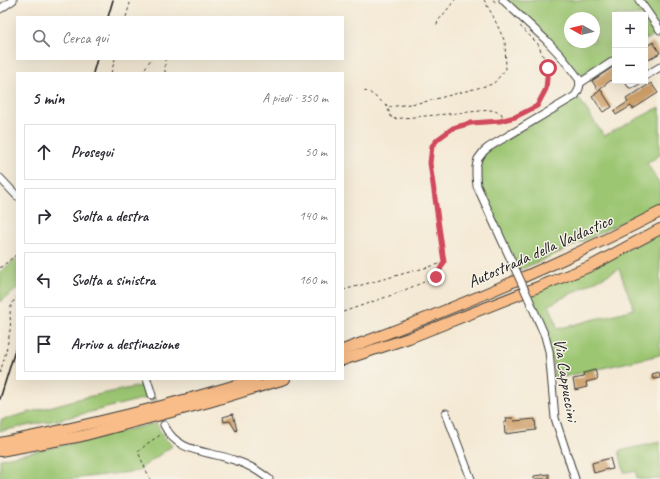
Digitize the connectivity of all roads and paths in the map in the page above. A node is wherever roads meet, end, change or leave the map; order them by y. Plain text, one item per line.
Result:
1 (13, 0) edge
2 (131, 0) edge
3 (455, 0) edge
4 (484, 0) edge
5 (493, 0) edge
6 (639, 0) edge
7 (502, 3) edge
8 (0, 9) edge
9 (126, 16) edge
10 (517, 22) dead end
11 (437, 25) dead end
12 (660, 30) edge
13 (115, 60) edge
14 (150, 60) edge
15 (166, 60) edge
16 (612, 62) edge
17 (660, 67) edge
18 (111, 72) edge
19 (143, 72) edge
20 (165, 72) edge
21 (648, 74) edge
22 (580, 83) junction
23 (364, 91) dead end
24 (385, 104) junction
25 (504, 120) junction
26 (0, 178) edge
27 (16, 195) edge
28 (660, 212) edge
29 (660, 229) edge
30 (16, 255) edge
31 (444, 262) junction
32 (0, 268) edge
33 (344, 290) edge
34 (16, 298) edge
35 (344, 312) edge
36 (344, 350) edge
37 (344, 360) edge
38 (0, 373) edge
39 (147, 380) edge
40 (253, 380) edge
41 (282, 380) edge
42 (152, 395) tunnel mouth
43 (446, 414) dead end
44 (166, 428) joint
45 (0, 443) edge
46 (0, 451) edge
47 (150, 479) edge
48 (269, 479) edge
49 (471, 479) edge
50 (575, 479) edge

1 - 8 street
2 - 9 path
3 - 11 path
4 - 24 path
5 - 7 path
6 - 12 street
7 - 22 street
10 - 25 path
13 - 18 path
14 - 19 path
15 - 20 path
16 - 22 street
17 - 21 street
22 - 50 street, Via Cappuccini, bridge
23 - 24 path
24 - 25 path
25 - 31 path
26 - 27 street
28 - 36 highway, Autostrada della Valdastico
29 - 37 highway, Autostrada della Valdastico
30 - 32 path
31 - 33 path
31 - 35 path
34 - 38 path
39 - 42 street
40 - 45 highway
41 - 46 highway
43 - 49 street
44 - 47 path
44 - 48 street

